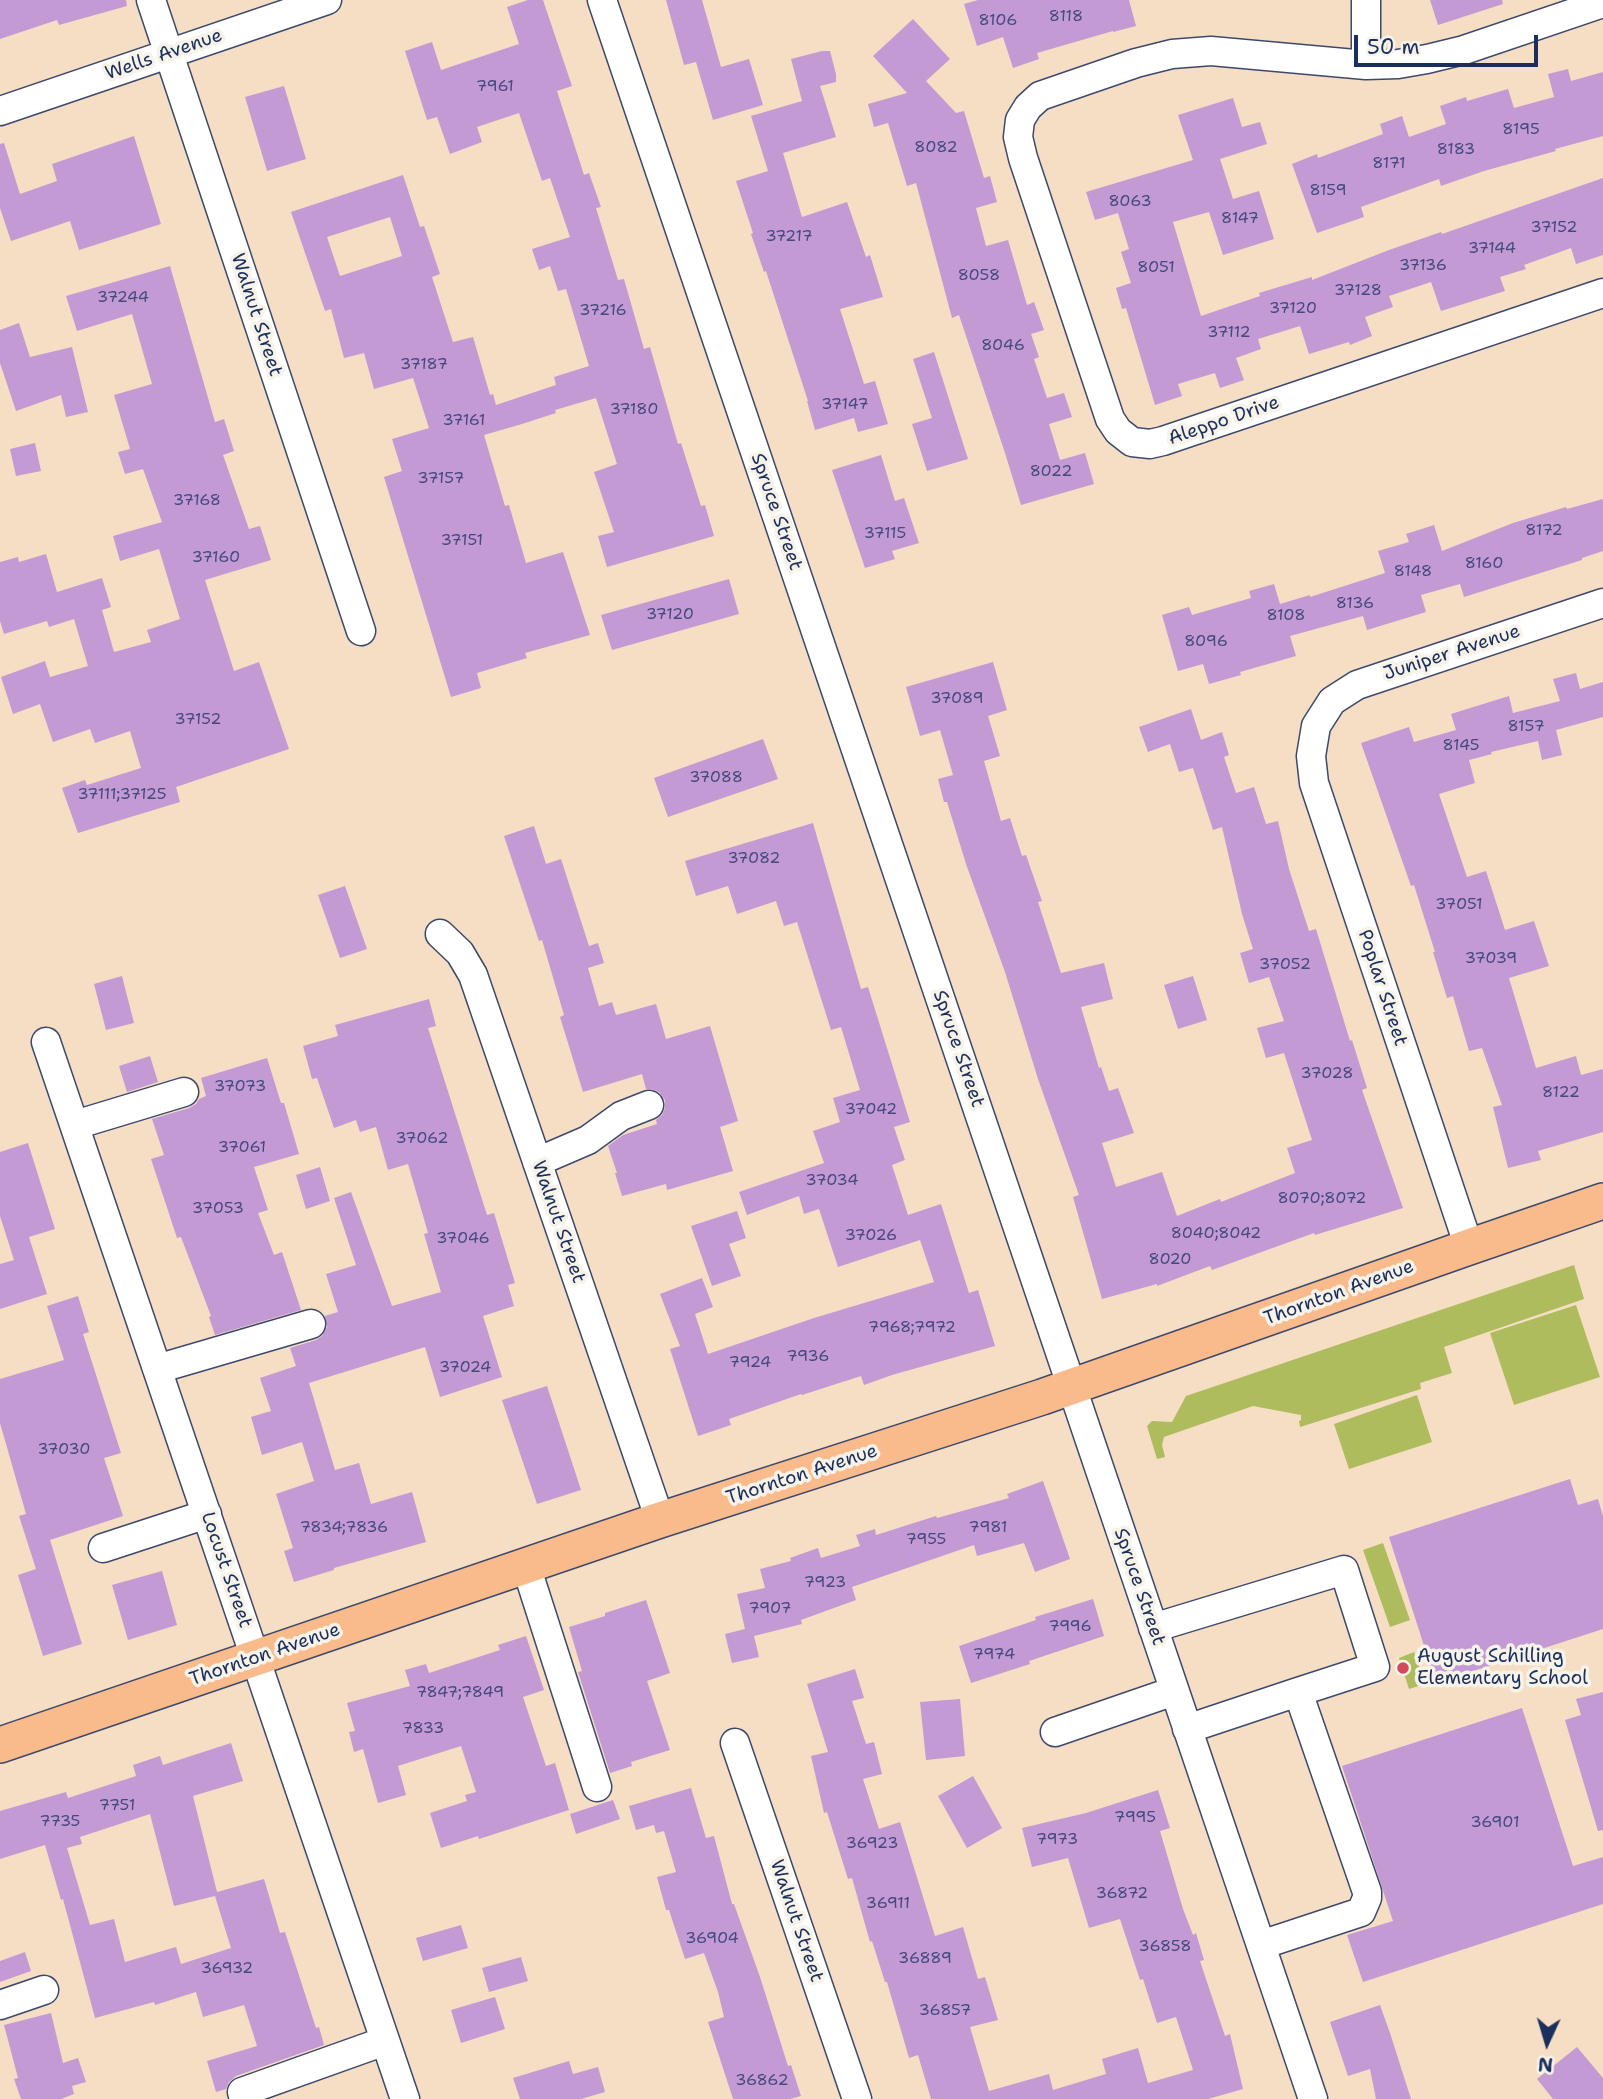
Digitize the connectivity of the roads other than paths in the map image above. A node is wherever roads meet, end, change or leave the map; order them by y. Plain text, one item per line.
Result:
1 (151, 0) edge
2 (327, 0) edge
3 (602, 0) edge
4 (1366, 0) edge
5 (1603, 3) edge
6 (169, 54) junction
7 (1366, 65) junction
8 (0, 111) edge
9 (1603, 293) edge
10 (1603, 603) edge
11 (361, 631) dead end
12 (1316, 726) joint
13 (440, 934) dead end
14 (46, 1042) dead end
15 (184, 1092) dead end
16 (649, 1105) dead end
17 (75, 1125) junction
18 (537, 1162) junction
19 (1603, 1201) edge
20 (1469, 1247) junction
21 (311, 1324) dead end
22 (157, 1369) junction
23 (1072, 1387) junction
24 (207, 1514) junction
25 (660, 1520) junction
26 (103, 1548) dead end
27 (526, 1566) junction
28 (1153, 1628) junction
29 (256, 1658) junction
30 (1174, 1691) junction
31 (1298, 1692) junction
32 (1187, 1729) junction
33 (1055, 1732) dead end
34 (735, 1743) dead end
35 (0, 1745) edge
36 (597, 1787) dead end
37 (1261, 1945) junction
38 (44, 1990) dead end
39 (0, 2005) edge
40 (385, 2041) junction
41 (244, 2099) edge
42 (405, 2099) edge
43 (857, 2099) edge
44 (1313, 2099) edge

1 - 6 street, Walnut Street
2 - 6 street, Wells Avenue
3 - 23 street, Spruce Street
4 - 7 street
5 - 7 street
6 - 8 street, Wells Avenue
6 - 11 street, Walnut Street
7 - 9 street, Aleppo Drive
10 - 12 street, Juniper Avenue
12 - 20 street, Poplar Street
13 - 18 street, Walnut Street
14 - 17 street, Locust Street
15 - 17 street
16 - 18 street
17 - 22 street, Locust Street
18 - 25 street, Walnut Street
19 - 20 main road, Thornton Avenue
20 - 23 main road, Thornton Avenue
21 - 22 street
22 - 24 street, Locust Street
23 - 25 main road, Thornton Avenue
23 - 28 street, Spruce Street
24 - 26 street
24 - 29 street, Locust Street
25 - 27 main road, Thornton Avenue
27 - 29 main road, Thornton Avenue
27 - 36 street
28 - 30 street, Spruce Street
28 - 31 street
29 - 35 main road, Thornton Avenue
29 - 40 street, Locust Street
30 - 32 street, Spruce Street
30 - 33 street
31 - 32 street
31 - 37 street
32 - 37 street, Spruce Street
34 - 43 street, Walnut Street
37 - 44 street, Spruce Street
38 - 39 street
40 - 41 street
40 - 42 street, Locust Street

